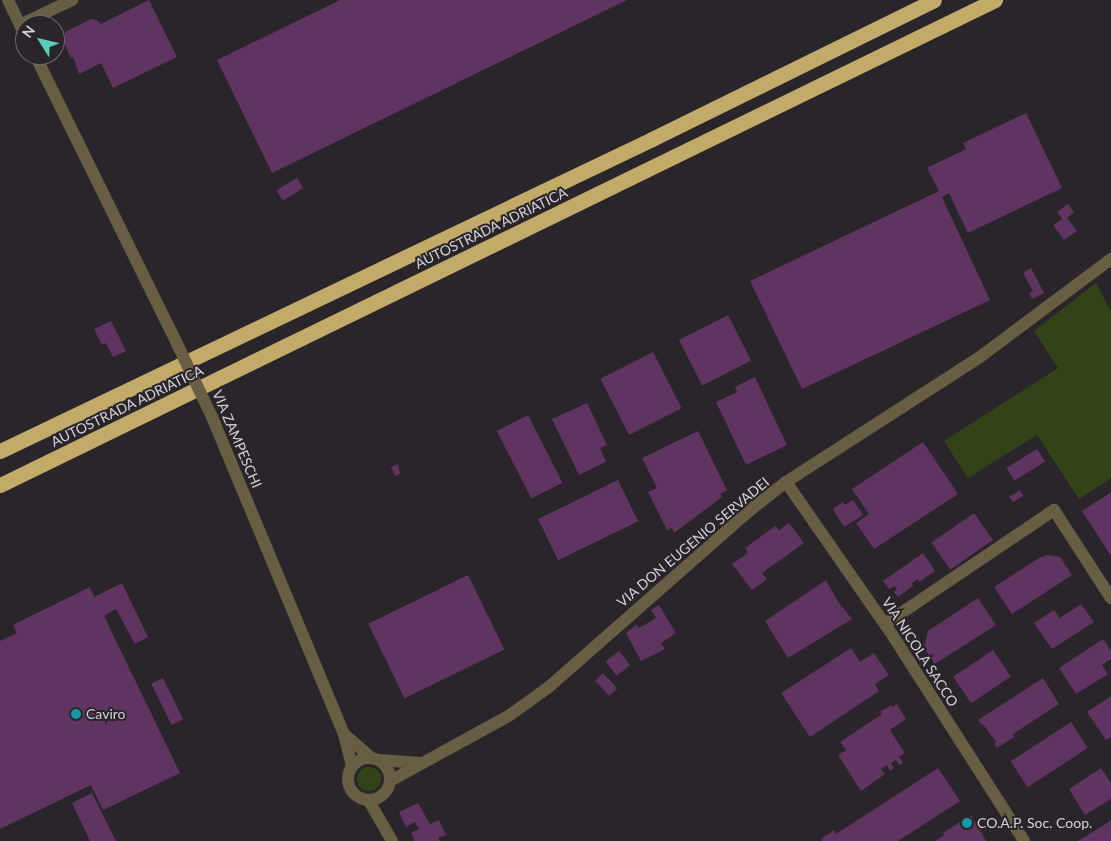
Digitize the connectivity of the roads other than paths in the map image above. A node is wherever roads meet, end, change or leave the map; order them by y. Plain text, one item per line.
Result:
1 (8, 0) edge
2 (72, 0) edge
3 (934, 0) edge
4 (995, 0) edge
5 (15, 15) edge
6 (47, 15) edge
7 (40, 65) edge
8 (1111, 259) edge
9 (0, 451) edge
10 (786, 482) junction
11 (0, 484) edge
12 (1111, 598) edge
13 (885, 624) junction
14 (344, 734) junction
15 (376, 759) junction
16 (421, 763) junction
17 (352, 766) junction
18 (390, 781) junction
19 (384, 795) junction
20 (369, 801) junction
21 (385, 827) junction
22 (392, 841) edge
23 (1024, 841) edge

1 - 5 street
2 - 6 street
3 - 9 highway, AUTOSTRADA ADRIATICA
4 - 11 highway, AUTOSTRADA ADRIATICA
7 - 14 street, VIA ZAMPESCHI, bridge
8 - 10 street, VIA DON EUGENIO SERVADEI
10 - 13 street, VIA NICOLA SACCO
10 - 16 street, VIA DON EUGENIO SERVADEI
12 - 13 street
13 - 23 street, VIA NICOLA SACCO
14 - 15 street, VIA ZAMPESCHI
14 - 17 street, VIA ZAMPESCHI
15 - 16 street
15 - 17 street
15 - 18 street
16 - 18 street, VIA DON EUGENIO SERVADEI
17 - 20 street
18 - 19 street
19 - 20 street
19 - 21 street
20 - 21 street
21 - 22 street

